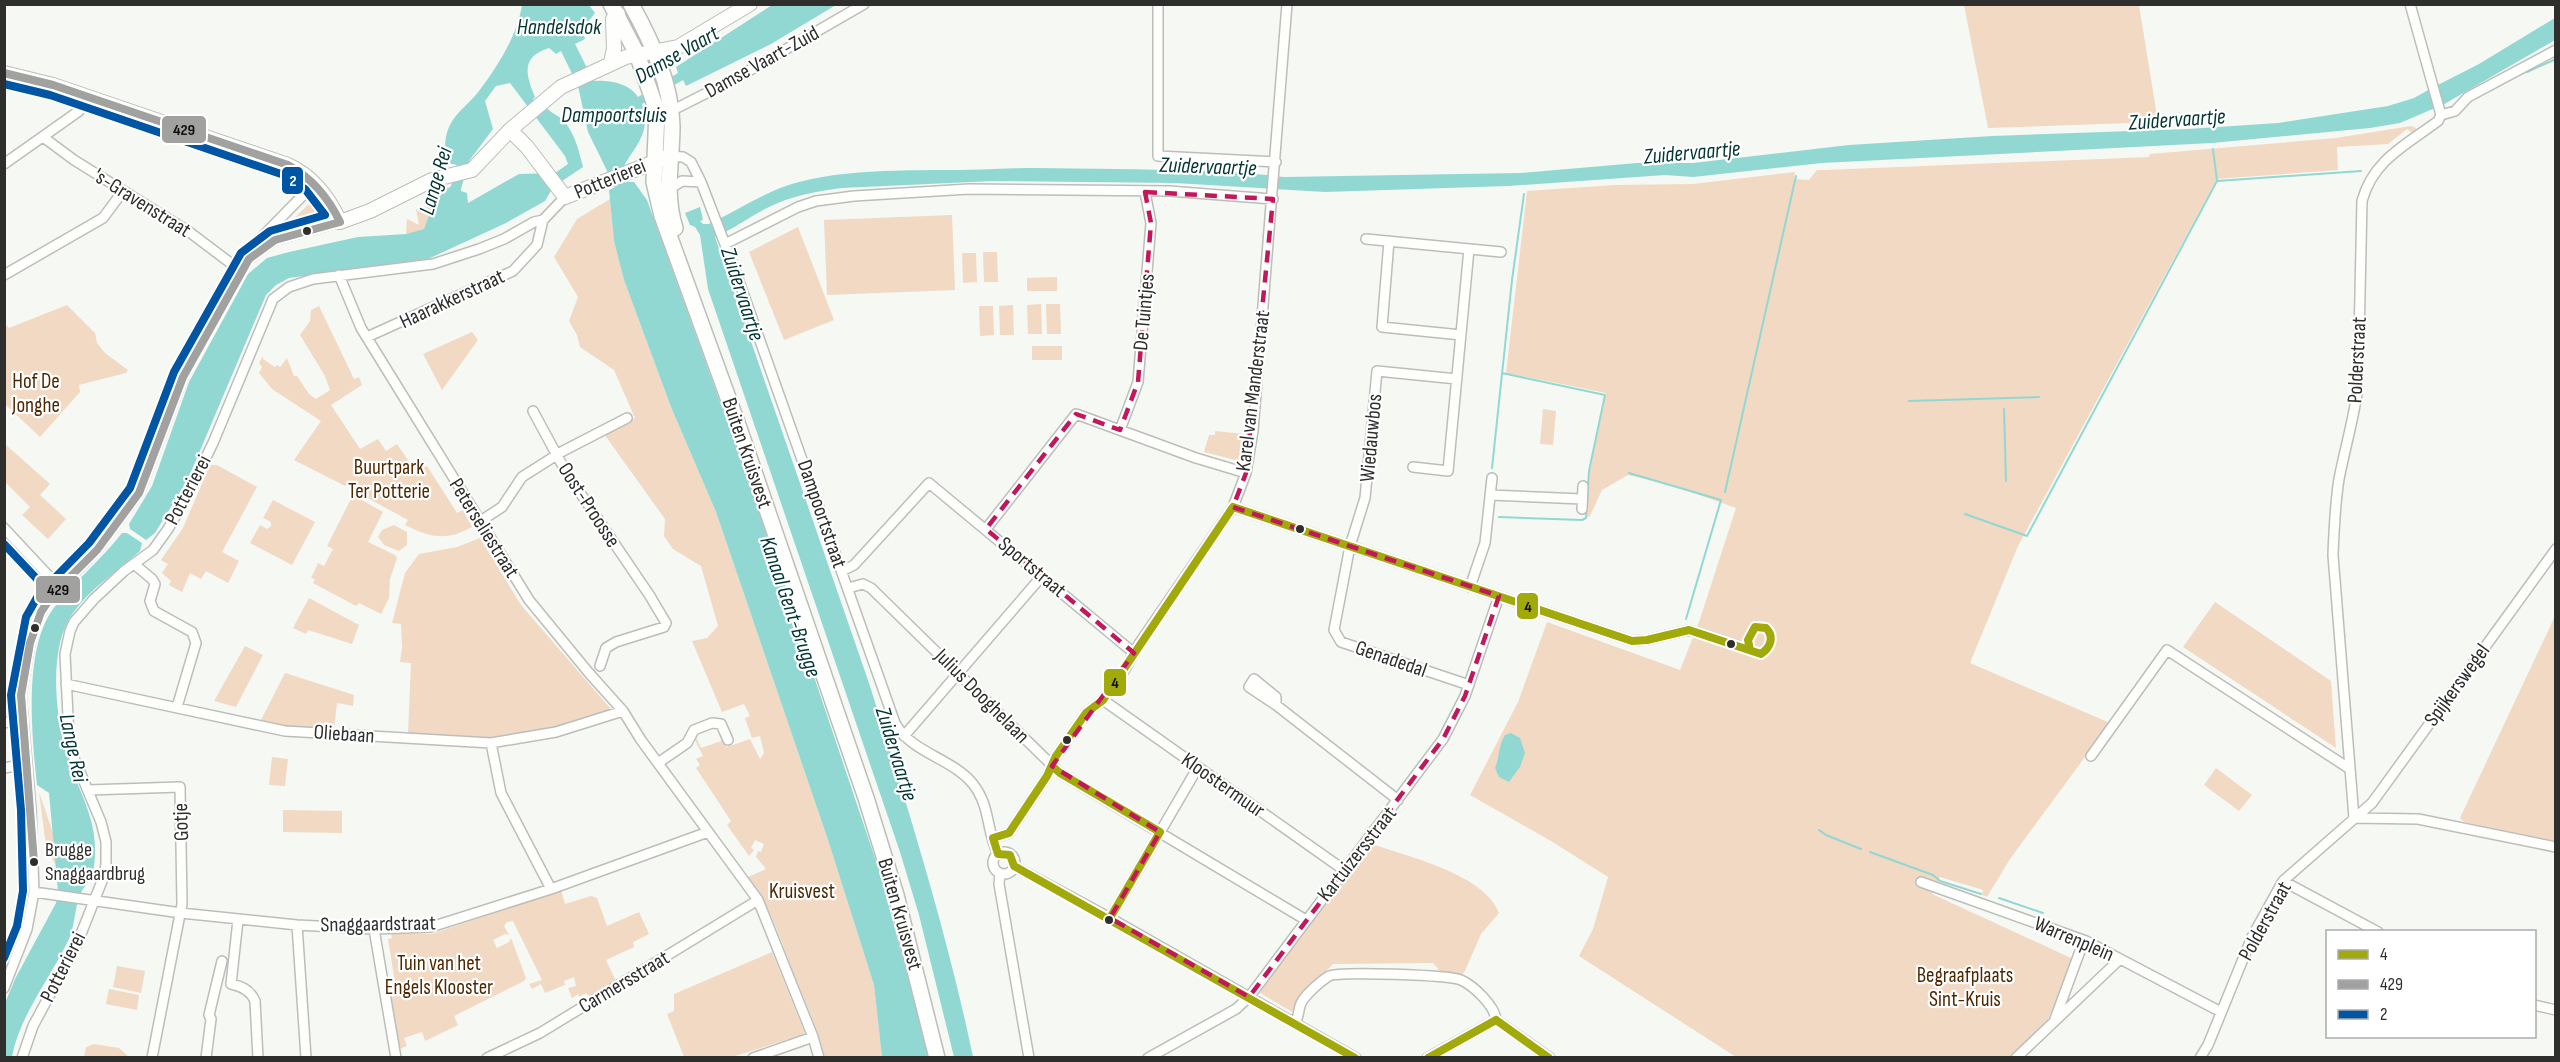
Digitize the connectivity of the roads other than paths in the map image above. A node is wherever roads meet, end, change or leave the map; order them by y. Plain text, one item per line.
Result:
1 (631, 4) edge
2 (750, 4) edge
3 (864, 4) edge
4 (1158, 4) edge
5 (1287, 4) edge
6 (2410, 4) edge
7 (615, 9) edge
8 (2556, 50) edge
9 (654, 52) junction
10 (637, 54) junction
11 (611, 62) junction
12 (4, 73) edge
13 (85, 96) junction
14 (658, 101) junction
15 (2440, 111) junction
16 (510, 130) junction
17 (43, 137) junction
18 (670, 156) junction
19 (655, 161) junction
20 (4, 164) edge
21 (1275, 166) junction
22 (701, 182) junction
23 (314, 184) junction
24 (668, 190) junction
25 (123, 191) junction
26 (562, 191) junction
27 (1145, 192) junction
28 (1273, 199) junction
29 (543, 220) junction
30 (340, 222) junction
31 (1366, 239) dead end
32 (723, 240) junction
33 (1389, 241) junction
34 (1469, 249) junction
35 (257, 252) junction
36 (1501, 252) dead end
37 (241, 271) junction
38 (4, 275) edge
39 (339, 275) junction
40 (1461, 335) junction
41 (367, 337) junction
42 (1456, 379) junction
43 (533, 411) dead end
44 (627, 418) dead end
45 (1120, 430) junction
46 (556, 456) junction
47 (1413, 467) dead end
48 (1246, 473) junction
49 (1492, 478) dead end
50 (1582, 486) dead end
51 (1490, 495) junction
52 (1582, 499) junction
53 (1233, 507) junction
54 (1582, 509) dead end
55 (479, 522) junction
56 (4, 528) edge
57 (986, 529) junction
58 (1350, 546) junction
59 (2556, 549) edge
60 (134, 564) junction
61 (842, 571) junction
62 (1042, 576) junction
63 (1470, 587) junction
64 (60, 588) junction
65 (848, 588) junction
66 (1499, 596) junction
67 (1750, 650) dead end
68 (1134, 653) junction
69 (600, 666) dead end
70 (959, 674) junction
71 (70, 684) junction
72 (1469, 686) junction
73 (1103, 700) junction
74 (1276, 705) dead end
75 (177, 707) junction
76 (623, 711) junction
77 (4, 722) edge
78 (22, 724) junction
79 (904, 736) junction
80 (728, 740) dead end
81 (491, 743) junction
82 (2091, 756) dead end
83 (658, 762) junction
84 (26, 764) junction
85 (1052, 766) junction
86 (1198, 767) junction
87 (4, 768) edge
88 (2350, 769) junction
89 (88, 789) junction
90 (1398, 800) junction
91 (2354, 818) junction
92 (708, 832) junction
93 (1161, 832) junction
94 (993, 838) junction
95 (2556, 847) edge
96 (998, 854) junction
97 (1014, 866) junction
98 (1344, 870) junction
99 (1000, 873) junction
100 (2283, 881) junction
101 (1921, 882) dead end
102 (551, 889) junction
103 (34, 892) junction
104 (94, 900) junction
105 (758, 900) junction
106 (181, 913) junction
107 (1110, 918) junction
108 (238, 920) junction
109 (1306, 920) junction
110 (297, 925) junction
111 (374, 929) junction
112 (2374, 930) edge
113 (2086, 941) junction
114 (2120, 959) junction
115 (222, 961) dead end
116 (5, 988) edge
117 (1249, 997) junction
118 (2536, 1005) edge
119 (2556, 1010) edge
120 (2221, 1012) junction
121 (1496, 1020) junction
122 (1295, 1023) junction
123 (2050, 1024) junction
124 (813, 1037) junction
125 (22, 1058) edge
126 (152, 1058) edge
127 (206, 1058) edge
128 (258, 1058) edge
129 (306, 1058) edge
130 (396, 1058) edge
131 (487, 1058) edge
132 (753, 1058) edge
133 (819, 1058) edge
134 (937, 1058) edge
135 (945, 1058) edge
136 (1029, 1058) edge
137 (1148, 1058) edge
138 (1356, 1058) edge
139 (1427, 1058) edge
140 (1550, 1058) edge
141 (2016, 1058) edge
142 (2200, 1058) edge

1 - 9 main road, Buiten Kruisvest
2 - 9 street
3 - 14 street, Damse Vaart-Zuid
4 - 21 street
5 - 21 street, Karel van Manderstraat
6 - 15 street
7 - 10 main road, Buiten Kruisvest
7 - 11 street
8 - 15 street, Polderstraat
9 - 10 street
9 - 14 main road, Buiten Kruisvest
10 - 11 street
10 - 14 main road, Buiten Kruisvest
11 - 16 street
12 - 13 street
13 - 17 street
13 - 23 street
14 - 18 main road, Buiten Kruisvest
14 - 19 main road, Buiten Kruisvest
15 - 88 street, Polderstraat
16 - 26 street
16 - 30 street
17 - 20 street
17 - 25 street, 's-Gravenstraat
18 - 19 street, Potterierei
18 - 22 street, Dampoortstraat
18 - 24 main road, Buiten Kruisvest
19 - 26 street, Potterierei
19 - 134 main road, Buiten Kruisvest
21 - 28 street, Karel van Manderstraat
22 - 24 street
22 - 32 street, Dampoortstraat
23 - 30 street
23 - 35 street
24 - 135 main road, Buiten Kruisvest
25 - 37 street, 's-Gravenstraat
25 - 38 street
26 - 29 street, Potterierei
27 - 28 street
27 - 32 street
27 - 45 street, De Tuintjes
28 - 48 street, Karel van Manderstraat
29 - 39 street, Potterierei
29 - 41 street, Haarakkerstraat
30 - 35 street
31 - 33 street
32 - 61 street, Dampoortstraat
33 - 34 street
33 - 40 street
34 - 36 street
34 - 40 street
35 - 37 street
37 - 64 street
39 - 41 street, Peterseliestraat
39 - 60 street, Potterierei
40 - 42 street
41 - 55 street, Peterseliestraat
42 - 47 street
42 - 58 street, Wiedauwbos
43 - 46 street, Oost-Proosse
44 - 46 street
45 - 48 street
45 - 57 street
46 - 55 street
46 - 69 street, Oost-Proosse
48 - 53 street, Karel van Manderstraat
49 - 51 street
50 - 52 street
51 - 52 street
51 - 63 street
52 - 54 street
53 - 58 street
53 - 68 street, Karel van Manderstraat
55 - 76 street, Peterseliestraat
56 - 64 street
57 - 61 street, Sportstraat
57 - 62 street, Sportstraat
58 - 63 street
58 - 72 street, Genadedal
59 - 91 street, Spijkerswegel
60 - 71 street, Potterierei
60 - 75 street
61 - 65 street, Dampoortstraat
62 - 68 street, Sportstraat
62 - 70 street
63 - 66 street
64 - 78 street
65 - 70 street, Julius Dooghelaan
65 - 79 street, Dampoortstraat
66 - 67 street
66 - 72 street, Kartuizersstraat
68 - 73 street, Karel van Manderstraat
70 - 79 street
70 - 85 street, Julius Dooghelaan
71 - 75 street, Oliebaan
71 - 89 street, Potterierei
72 - 90 street, Kartuizersstraat
73 - 85 street, Karel van Manderstraat
73 - 86 street, Kloostermuur
74 - 90 street
75 - 81 street, Oliebaan
76 - 81 street, Oliebaan
76 - 83 street, Peterseliestraat
77 - 78 street
78 - 84 street
79 - 94 street
80 - 83 street
81 - 102 street
82 - 88 street
83 - 92 street, Peterseliestraat
84 - 87 street
84 - 103 street
85 - 93 street, Julius Dooghelaan
85 - 94 street, Karel van Manderstraat
86 - 93 street
86 - 98 street, Kloostermuur
88 - 91 street, Polderstraat
89 - 104 street, Potterierei
89 - 106 street, Gotje
90 - 98 street, Kartuizersstraat
91 - 95 street
91 - 100 street, Polderstraat
92 - 102 street, Snaggaardstraat
92 - 105 street, Peterseliestraat
93 - 107 street
93 - 109 street, Julius Dooghelaan
94 - 96 street
96 - 97 street
96 - 99 street
97 - 99 street
97 - 107 street
98 - 109 street, Kartuizersstraat
99 - 136 street
100 - 112 street
100 - 120 street, Polderstraat
101 - 113 street, Warrenplein
102 - 111 street, Snaggaardstraat
103 - 104 street, Snaggaardstraat
103 - 116 street
104 - 106 street, Snaggaardstraat
104 - 125 street, Potterierei
105 - 124 street
105 - 131 street, Carmersstraat
106 - 108 street, Snaggaardstraat
106 - 126 street
107 - 117 street
108 - 110 street, Snaggaardstraat
108 - 128 street
109 - 117 street, Kartuizersstraat
110 - 111 street, Snaggaardstraat
110 - 129 street
111 - 130 street
113 - 114 street, Warrenplein
113 - 123 street
114 - 120 street, Warrenplein
114 - 123 street
115 - 127 street
117 - 122 street
117 - 137 street, Kartuizersstraat
118 - 119 street
120 - 142 street, Polderstraat
121 - 122 street
121 - 139 street
121 - 140 street
122 - 138 street
123 - 141 street
124 - 132 street
124 - 133 street

